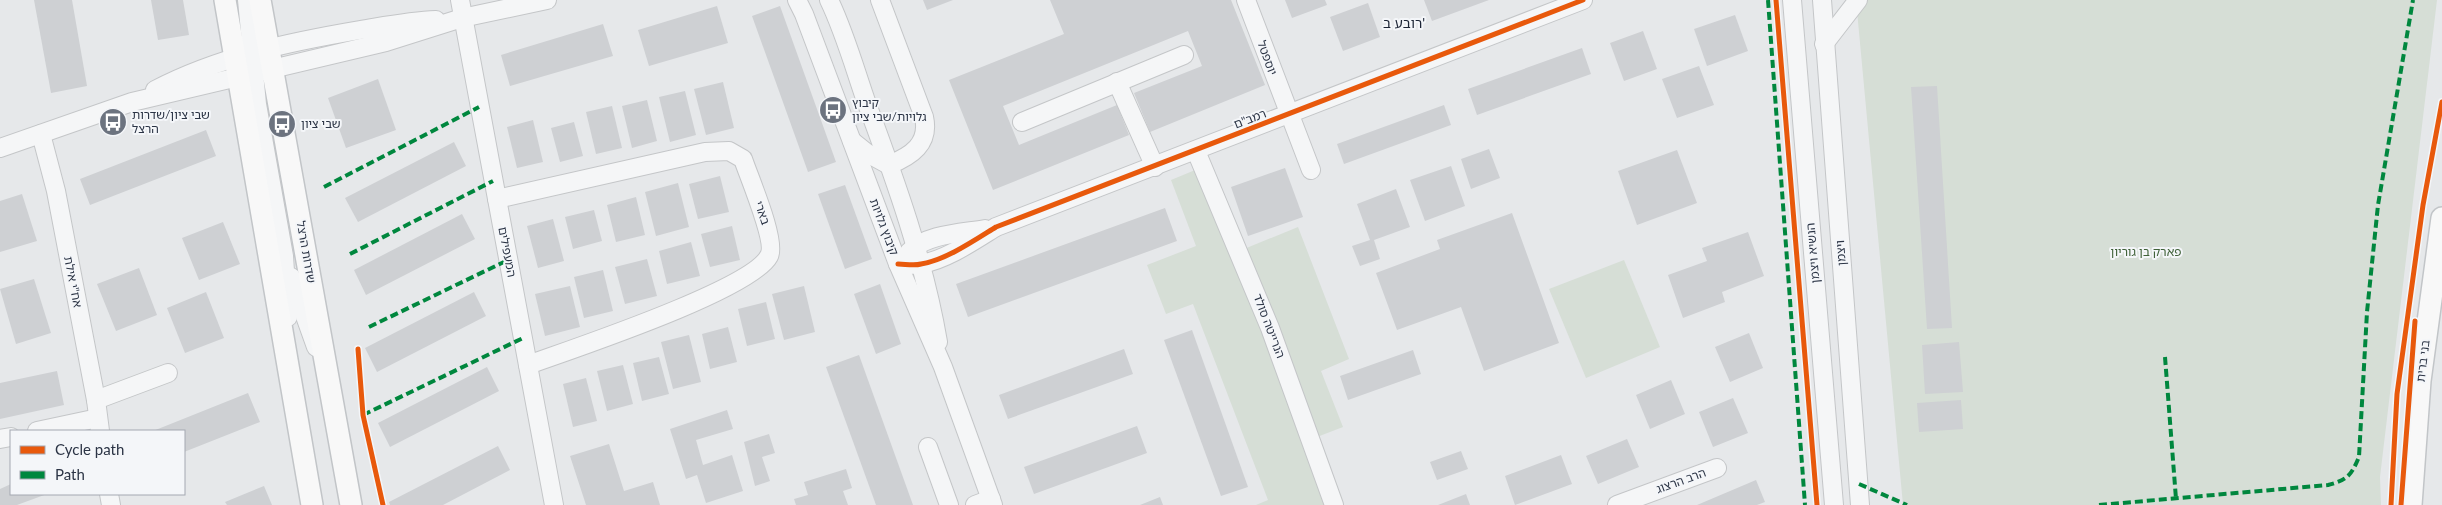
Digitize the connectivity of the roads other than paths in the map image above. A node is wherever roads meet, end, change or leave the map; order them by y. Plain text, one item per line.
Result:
1 (226, 0) edge
2 (460, 0) edge
3 (547, 0) edge
4 (797, 0) edge
5 (829, 0) edge
6 (880, 0) edge
7 (1246, 0) edge
8 (1583, 0) edge
9 (1822, 0) edge
10 (1858, 0) edge
11 (1792, 1) edge
12 (250, 2) edge
13 (462, 18) junction
14 (1824, 44) junction
15 (1184, 55) dead end
16 (254, 63) junction
17 (1117, 82) junction
18 (1289, 115) junction
19 (1022, 122) dead end
20 (41, 134) junction
21 (852, 141) junction
22 (0, 148) edge
23 (1196, 151) junction
24 (890, 165) junction
25 (1155, 167) junction
26 (1311, 170) dead end
27 (497, 199) junction
28 (2442, 218) edge
29 (996, 227) junction
30 (916, 245) junction
31 (284, 256) junction
32 (898, 264) junction
33 (921, 264) junction
34 (528, 365) junction
35 (943, 367) junction
36 (168, 373) dead end
37 (331, 391) junction
38 (294, 397) junction
39 (96, 400) junction
40 (99, 425) edge
41 (47, 430) edge
42 (928, 447) dead end
43 (1717, 468) dead end
44 (986, 503) edge
45 (312, 505) edge
46 (352, 505) edge
47 (554, 505) edge
48 (949, 505) edge
49 (1334, 505) edge
50 (1617, 505) edge
51 (1834, 505) edge
52 (1860, 505) edge
53 (2411, 505) edge

1 - 16 main road, שדרות הרצל
2 - 13 street, המעפילים
3 - 13 street
4 - 21 street, קיבוץ גלויות
5 - 24 street, קיבוץ גלויות
6 - 24 street
7 - 18 street, יוספטל
8 - 18 street, רמב"ם
9 - 14 street, ויצמן
10 - 14 street
11 - 51 street, הנשיא ויצמן
12 - 16 main road, שדרות הרצל
13 - 16 street
13 - 27 street, המעפילים
14 - 52 street, ויצמן
15 - 17 street
16 - 20 street
16 - 31 street
16 - 37 main road, שדרות הרצל
16 - 38 main road, שדרות הרצל
17 - 19 street
17 - 25 street
18 - 23 street, רמב"ם
18 - 26 street, יוספטל
20 - 22 street
20 - 39 street, אח"י אילת
21 - 24 street
21 - 32 street, קיבוץ גלויות
23 - 25 street, רמב"ם
23 - 49 street, הנרייטה סולד
24 - 30 street, קיבוץ גלויות
25 - 29 street, רמב"ם
27 - 34 street, המעפילים
27 - 34 street, בארי
28 - 53 main road, בני ברית
29 - 30 street, רמב"ם
29 - 33 street, רמב"ם
30 - 32 street
30 - 33 street, קיבוץ גלויות
31 - 37 street
31 - 38 street
32 - 33 street, רמב"ם
32 - 35 street, קיבוץ גלויות
33 - 35 street, קיבוץ גלויות
34 - 47 street, המעפילים
35 - 44 street, קיבוץ גלויות
36 - 39 street
37 - 46 main road, שדרות הרצל
38 - 45 main road, שדרות הרצל
39 - 40 street, אח"י אילת
40 - 41 street
42 - 48 street
43 - 50 street, הרב הרצוג

